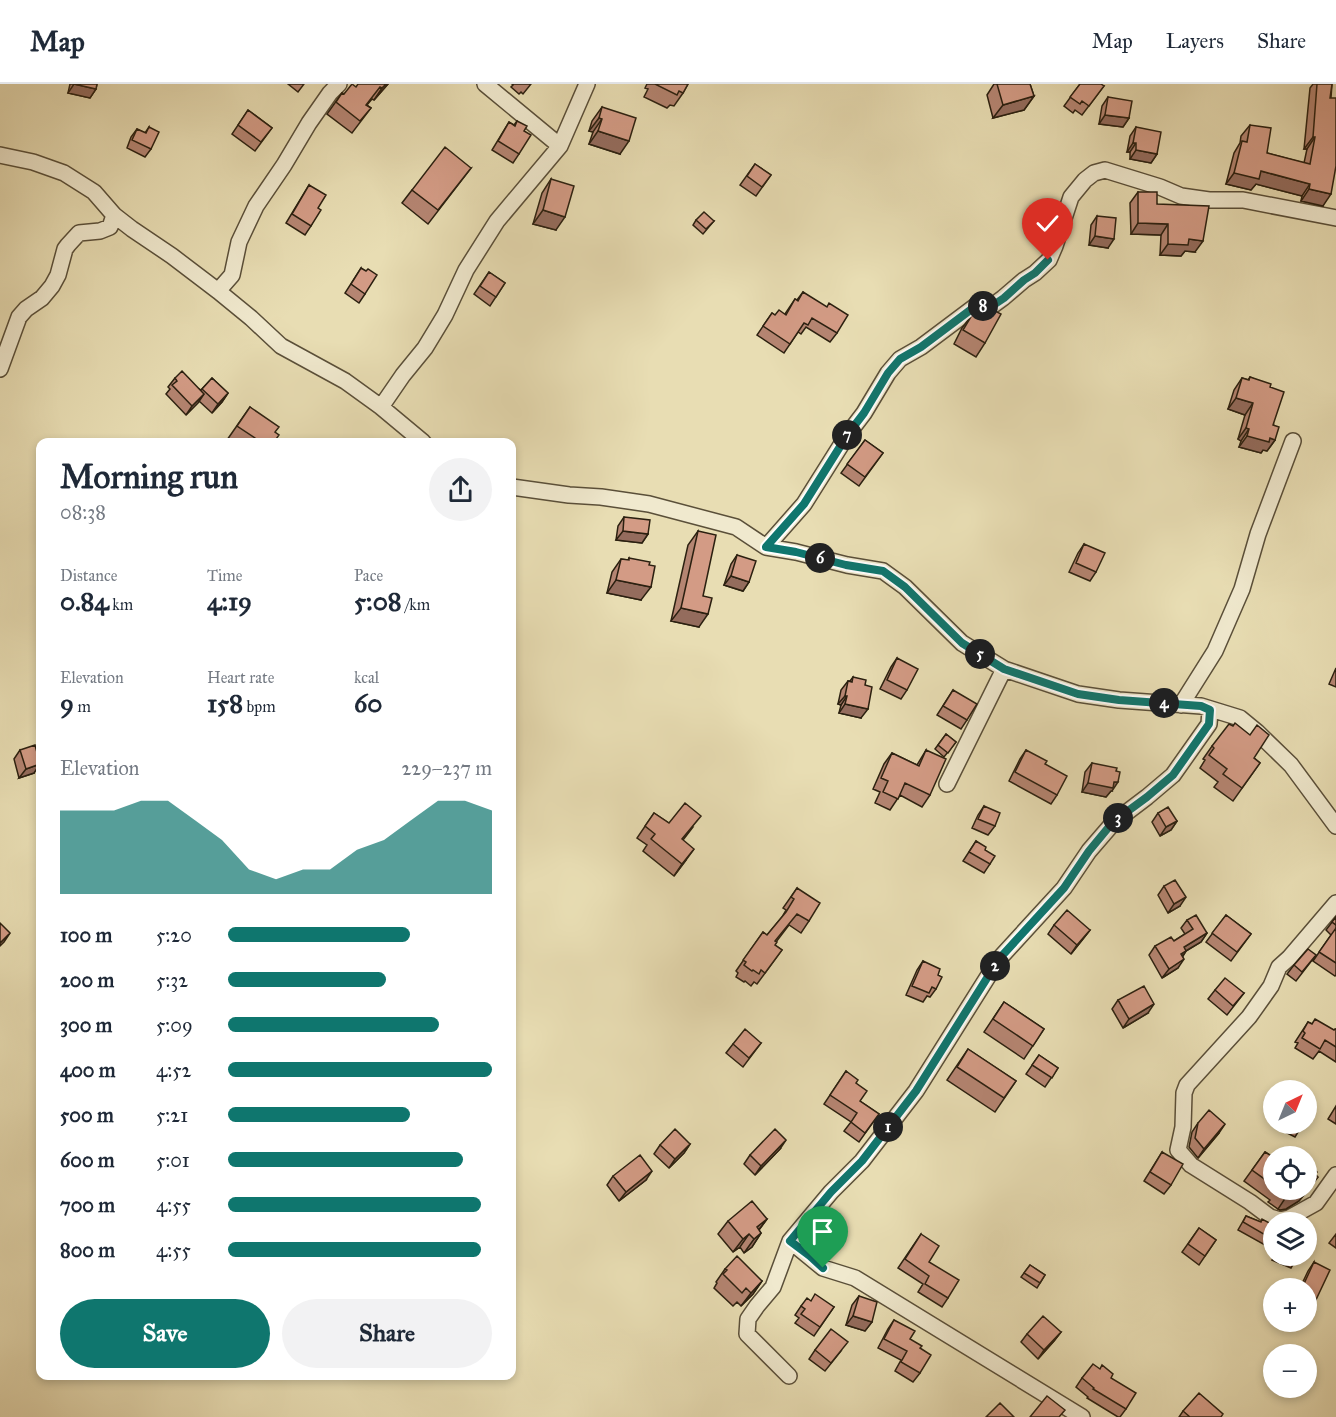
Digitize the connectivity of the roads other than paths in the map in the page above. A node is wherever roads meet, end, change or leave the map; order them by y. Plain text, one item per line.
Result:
1 (339, 84) edge
2 (486, 84) edge
3 (587, 84) edge
4 (560, 146) junction
5 (0, 154) edge
6 (114, 215) junction
7 (1336, 218) edge
8 (218, 291) junction
9 (0, 369) edge
10 (381, 407) junction
11 (418, 438) edge
12 (1293, 441) dead end
13 (516, 488) edge
14 (766, 547) junction
15 (1004, 669) junction
16 (1181, 705) junction
17 (1210, 710) junction
18 (947, 784) dead end
19 (1336, 826) edge
20 (1336, 903) edge
21 (1336, 1175) edge
22 (790, 1241) junction
23 (789, 1376) dead end
24 (1083, 1417) edge

1 - 8 street
2 - 4 street
3 - 4 street
4 - 10 street
5 - 6 street
6 - 8 street
6 - 9 street
7 - 14 street
8 - 10 street
10 - 11 street
12 - 16 street
13 - 14 street
14 - 15 street
15 - 16 street
15 - 18 street
16 - 17 street
17 - 19 street
17 - 22 street
20 - 21 street
22 - 23 street
22 - 24 street

